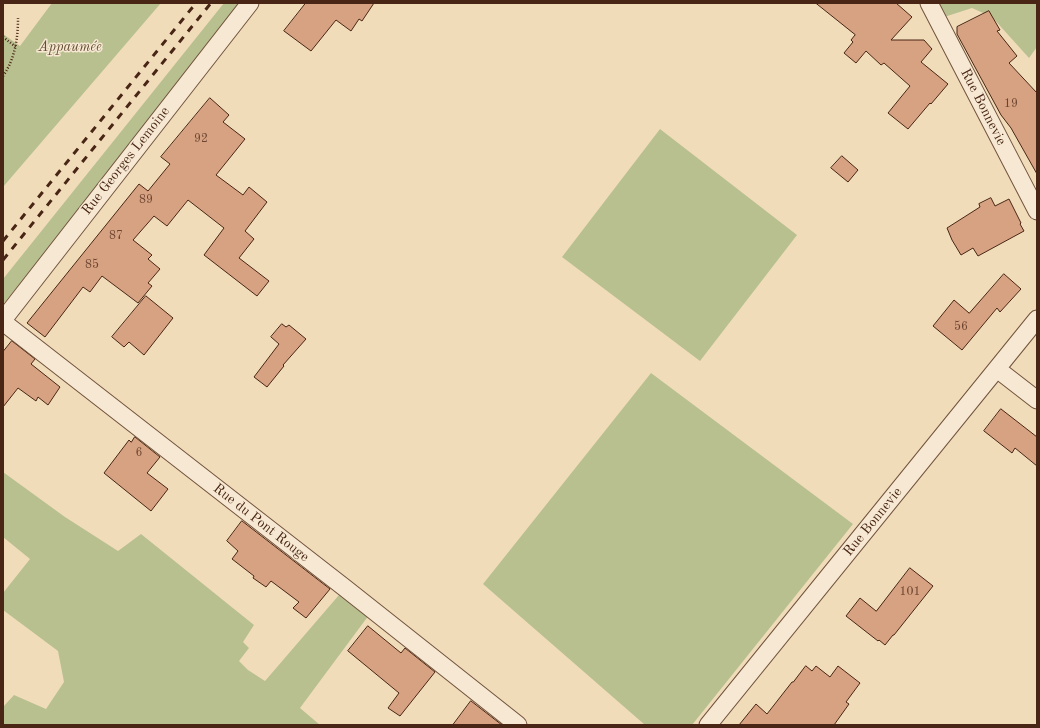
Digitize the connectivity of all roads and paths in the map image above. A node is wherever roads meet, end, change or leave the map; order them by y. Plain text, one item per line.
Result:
1 (250, 3) edge
2 (929, 3) edge
3 (18, 18) dead end
4 (3, 37) edge
5 (16, 46) junction
6 (3, 76) edge
7 (1037, 211) edge
8 (1037, 319) edge
9 (3, 321) edge
10 (997, 369) junction
11 (1037, 400) edge
12 (518, 725) edge
13 (708, 725) edge

1 - 9 street, Rue Georges Lemoine
2 - 7 street, Rue Bonnevie
3 - 5 path
4 - 5 path
5 - 6 path
8 - 10 street, Rue Bonnevie
9 - 12 street, Rue du Pont Rouge
10 - 11 street
10 - 13 street, Rue Bonnevie

